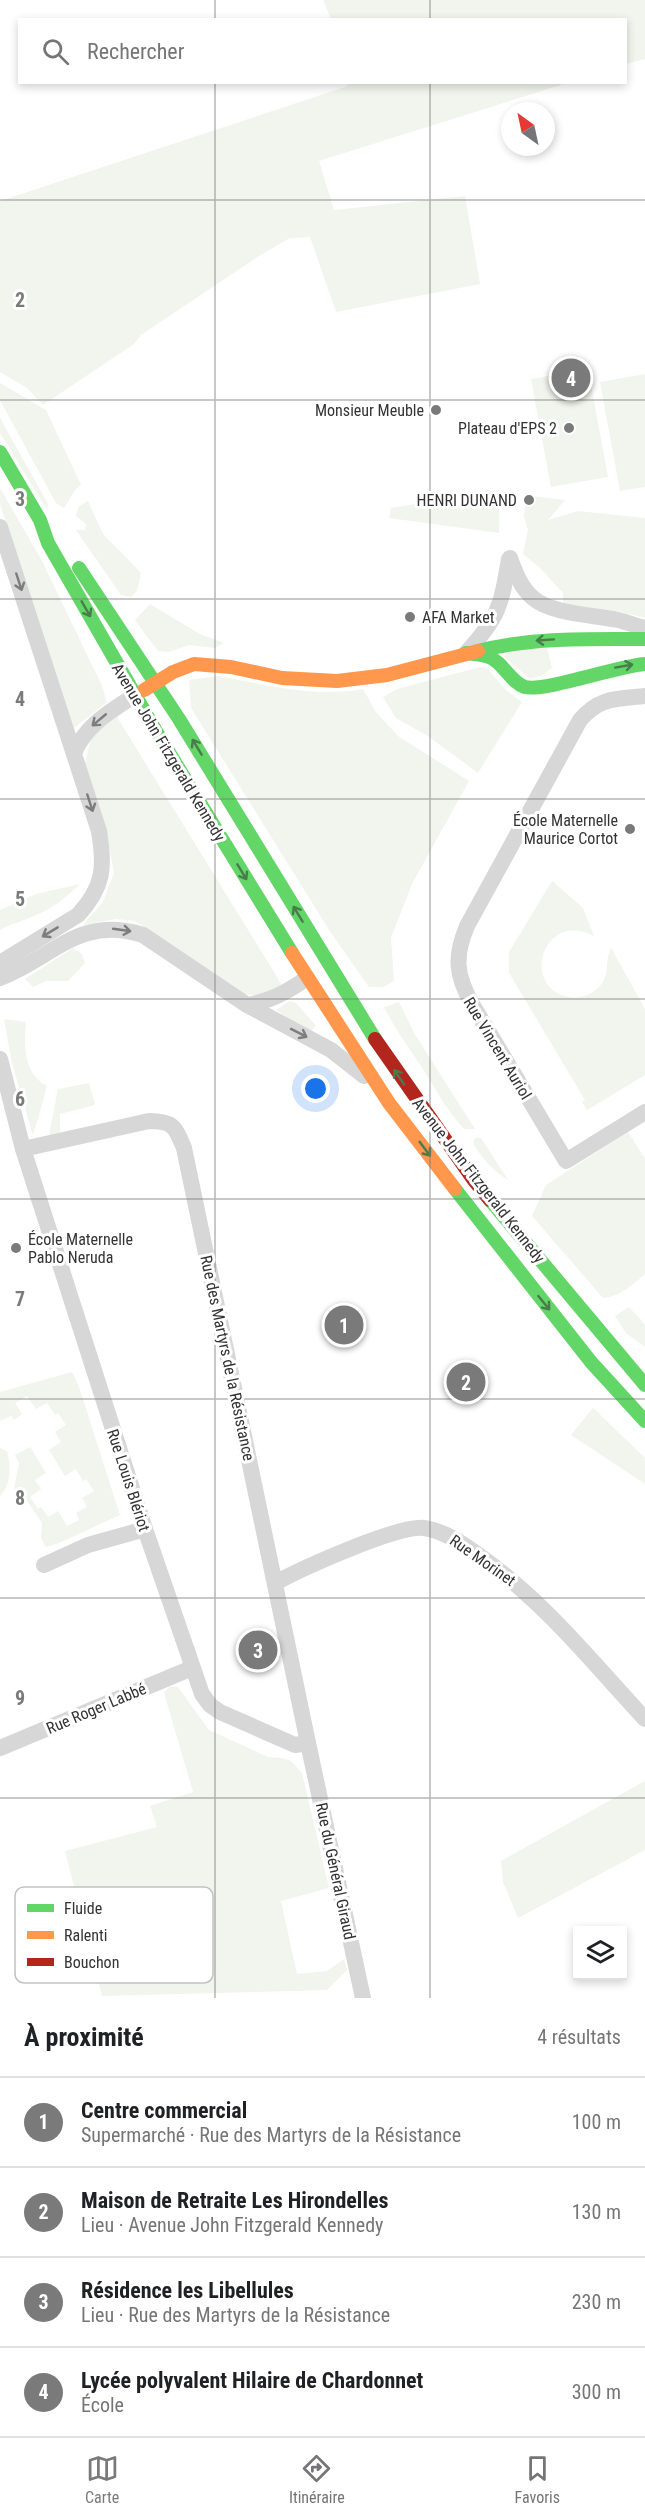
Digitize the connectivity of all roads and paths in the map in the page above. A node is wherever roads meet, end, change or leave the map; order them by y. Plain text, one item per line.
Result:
1 (0, 452) edge
2 (40, 520) junction
3 (0, 527) edge
4 (580, 613) junction
5 (645, 628) edge
6 (645, 639) edge
7 (582, 651) junction
8 (466, 653) junction
9 (645, 664) edge
10 (156, 682) junction
11 (526, 687) junction
12 (134, 696) junction
13 (645, 696) edge
14 (74, 753) junction
15 (1, 961) edge
16 (328, 964) junction
17 (0, 978) edge
18 (307, 978) junction
19 (247, 1005) junction
20 (0, 1059) edge
21 (0, 1101) edge
22 (389, 1102) junction
23 (645, 1112) edge
24 (23, 1149) junction
25 (513, 1265) junction
26 (568, 1292) junction
27 (595, 1324) junction
28 (582, 1350) junction
29 (645, 1385) edge
30 (645, 1421) edge
31 (145, 1529) junction
32 (45, 1565) dead end
33 (275, 1583) junction
34 (192, 1668) junction
35 (645, 1719) edge
36 (308, 1743) junction
37 (0, 1748) edge
38 (363, 1998) edge

1 - 2 main road, Avenue John Fitzgerald Kennedy
2 - 10 main road, Avenue John Fitzgerald Kennedy
2 -> 12 main road, Avenue John Fitzgerald Kennedy
3 -> 14 street
4 - 5 street
4 - 7 street
4 - 8 street
6 - 7 main road
7 -> 8 main road
7 - 11 main road
8 - 10 main road
8 - 11 main road
11 -> 9 main road
10 - 12 main road
16 -> 10 main road, Avenue John Fitzgerald Kennedy
12 -> 14 street
12 -> 18 main road, Avenue John Fitzgerald Kennedy
13 - 23 street, Rue Vincent Auriol
14 -> 15 street
16 - 18 main road
26 -> 16 main road, Avenue John Fitzgerald Kennedy
17 -> 19 street, Avenue John Fitzgerald Kennedy
18 - 19 street
18 - 22 main road, Avenue John Fitzgerald Kennedy
19 -> 22 street, Avenue John Fitzgerald Kennedy
20 - 24 street, Rue Louis Blériot
21 - 24 street, Rue Louis Blériot
22 -> 25 main road, Avenue John Fitzgerald Kennedy
24 - 31 street, Rue Louis Blériot
24 - 33 street, Rue des Martyrs de la Résistance
25 - 26 main road
25 -> 28 main road, Avenue John Fitzgerald Kennedy
26 - 27 main road, Avenue John Fitzgerald Kennedy
27 - 28 main road
27 - 29 main road, Avenue John Fitzgerald Kennedy
28 - 30 main road, Avenue John Fitzgerald Kennedy
31 - 32 street
31 - 34 street, Rue Louis Blériot
33 - 35 street, Rue Morinet
33 - 36 street, Rue des Martyrs de la Résistance
34 - 36 street, Rue Louis Blériot
34 - 37 street, Rue Roger Labbé
36 - 38 street, Rue du Général Giraud

